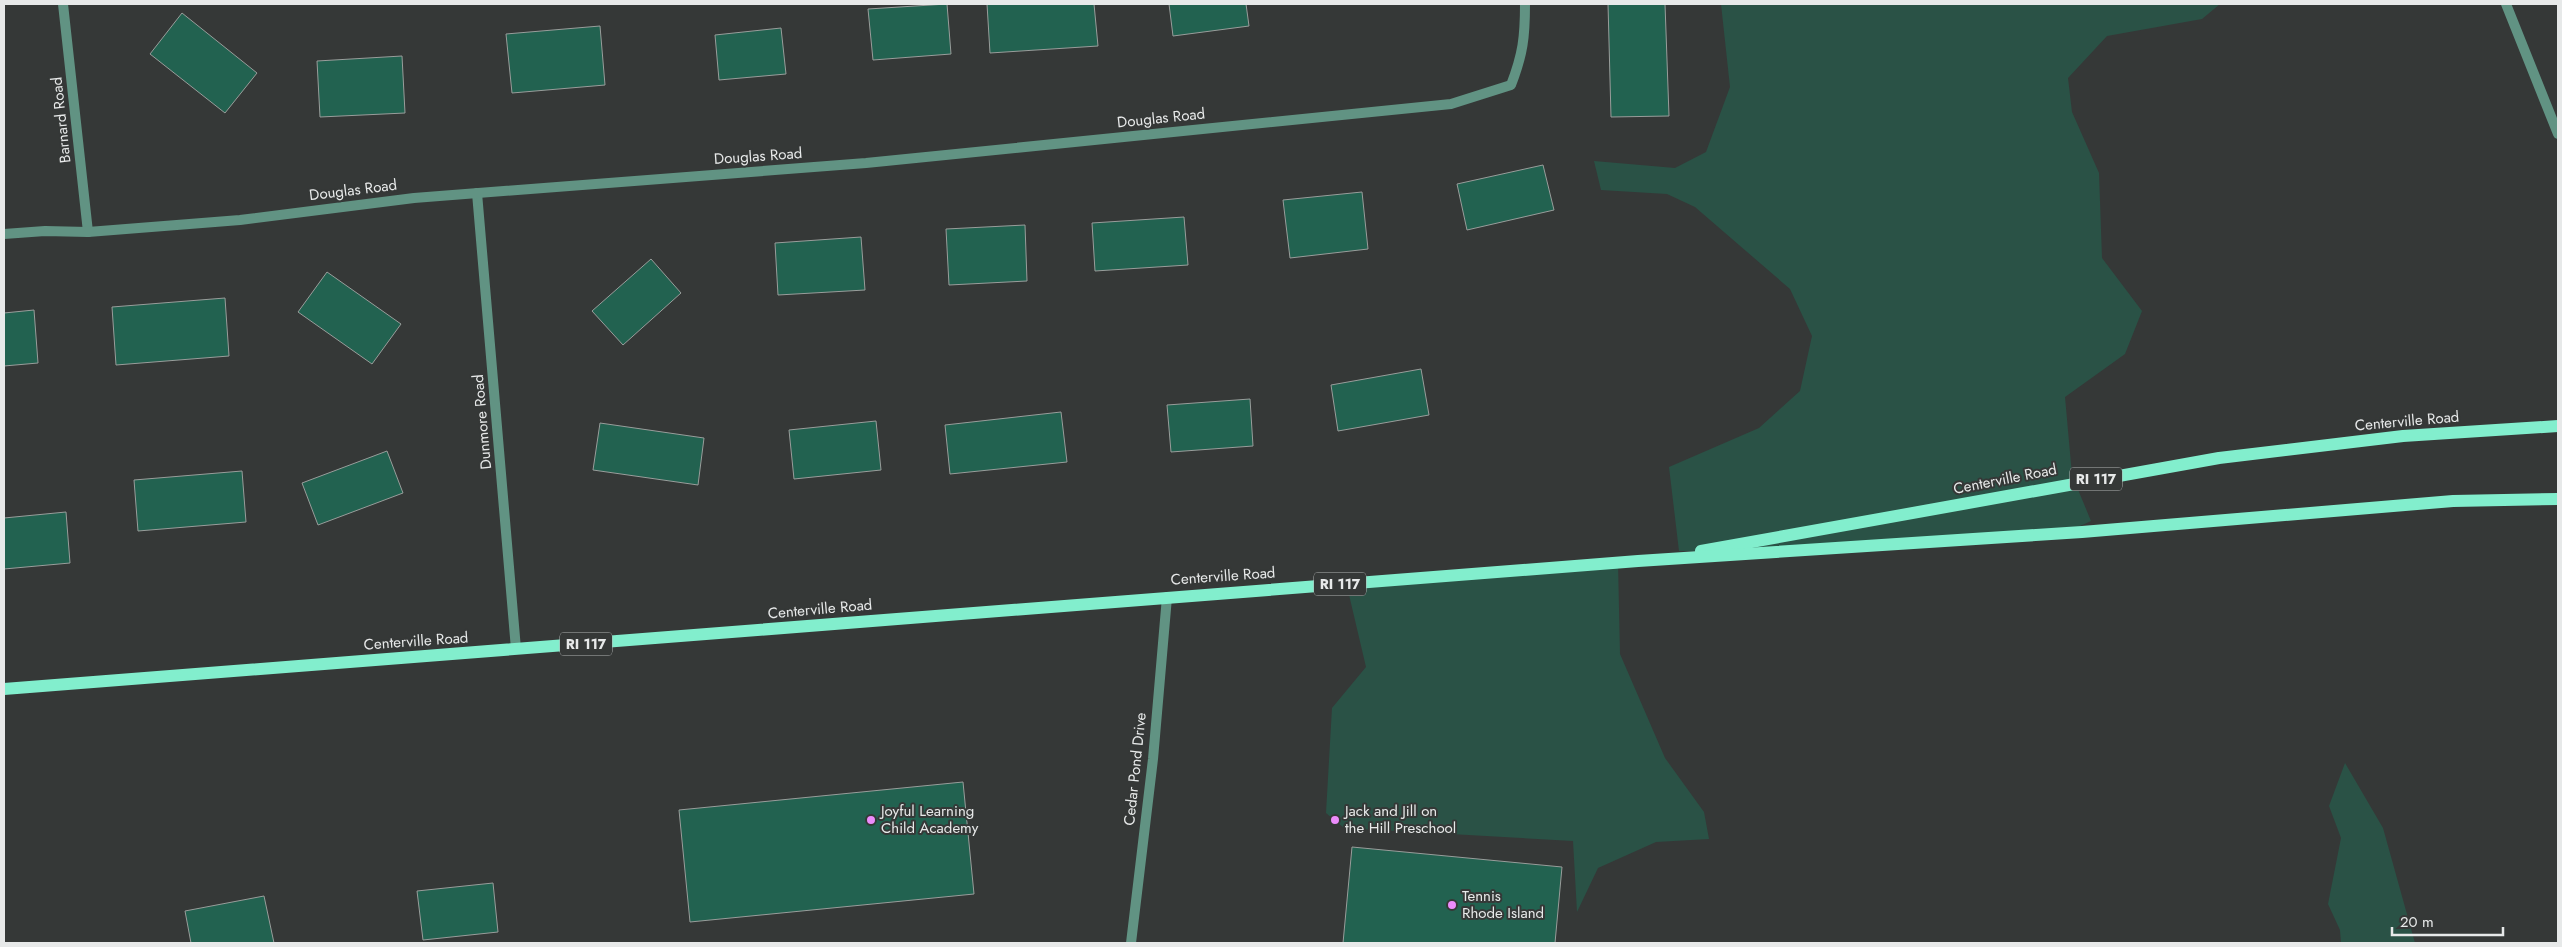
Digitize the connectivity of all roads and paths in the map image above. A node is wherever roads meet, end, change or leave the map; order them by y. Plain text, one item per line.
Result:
1 (63, 4) edge
2 (1525, 4) edge
3 (2506, 4) edge
4 (2558, 134) edge
5 (477, 193) junction
6 (88, 232) junction
7 (4, 234) edge
8 (2558, 426) edge
9 (2558, 499) edge
10 (1638, 561) junction
11 (1167, 597) junction
12 (516, 649) junction
13 (4, 689) edge
14 (1130, 943) edge

1 - 6 street, Barnard Road
2 - 5 street, Douglas Road
3 - 4 street
5 - 6 street, Douglas Road
5 - 12 street, Dunmore Road
6 - 7 street, Douglas Road
8 - 10 main road, Centerville Road / RI 117
9 - 10 main road, Centerville Road / RI 117
10 - 11 main road, Centerville Road / RI 117
11 - 12 main road, Centerville Road / RI 117
11 - 14 street, Cedar Pond Drive
12 - 13 main road, Centerville Road / RI 117

